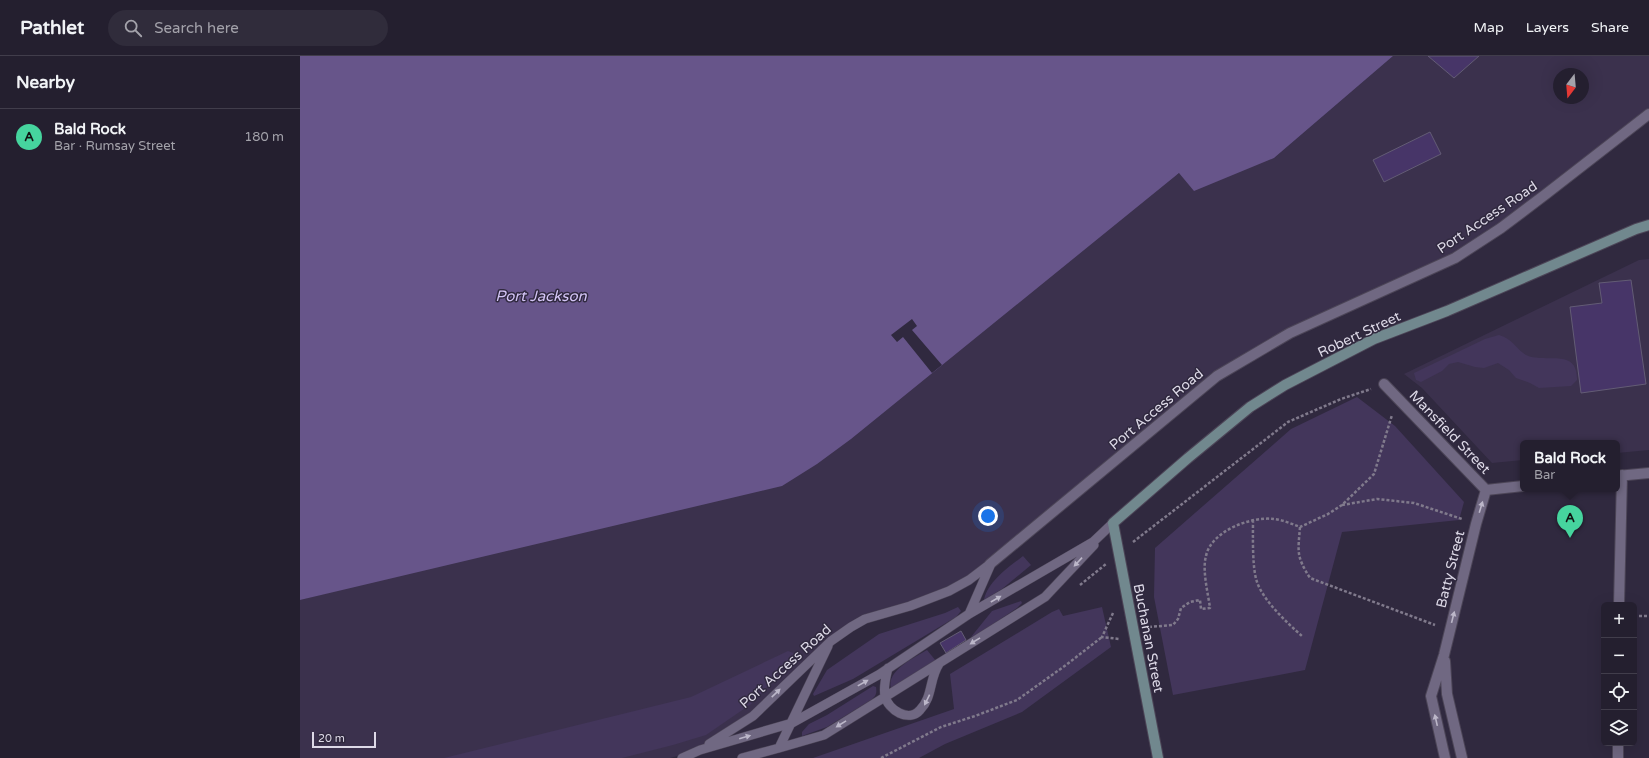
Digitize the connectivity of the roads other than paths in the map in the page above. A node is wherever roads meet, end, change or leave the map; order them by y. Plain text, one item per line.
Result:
1 (1649, 114) edge
2 (1649, 225) edge
3 (1384, 384) road end
4 (1649, 473) edge
5 (1620, 476) edge
6 (1520, 486) edge
7 (1486, 490) junction
8 (1619, 492) edge
9 (1114, 524) junction
10 (990, 564) junction
11 (1619, 602) edge
12 (969, 614) junction
13 (831, 641) junction
14 (1444, 655) junction
15 (940, 663) junction
16 (888, 668) junction
17 (885, 697) junction
18 (792, 723) junction
19 (1618, 746) edge
20 (779, 748) junction
21 (700, 750) junction
22 (682, 758) edge
23 (742, 758) edge
24 (1158, 758) edge
25 (1445, 758) edge
26 (1462, 758) edge
27 (1618, 758) edge

1 - 10 street, Port Access Road
2 - 9 street, Robert Street
3 - 7 street, Mansfield Street
4 - 5 street
6 - 7 street, Mansfield Street
14 -> 7 street, Batty Street
8 - 11 street
12 -> 9 lane
9 -> 15 lane
9 - 24 street, Buchanan Street
10 - 12 lane
10 - 13 lane, Port Access Road
12 - 16 lane
13 - 18 lane
21 -> 13 lane, Port Access Road
25 -> 14 street, Batty Street
14 - 26 street, Batty Street
15 - 17 lane
15 -> 17 lane
16 - 17 lane
18 -> 16 lane
17 -> 20 lane
18 - 20 lane
21 -> 18 lane
19 - 27 street
20 - 23 lane
21 - 22 lane

